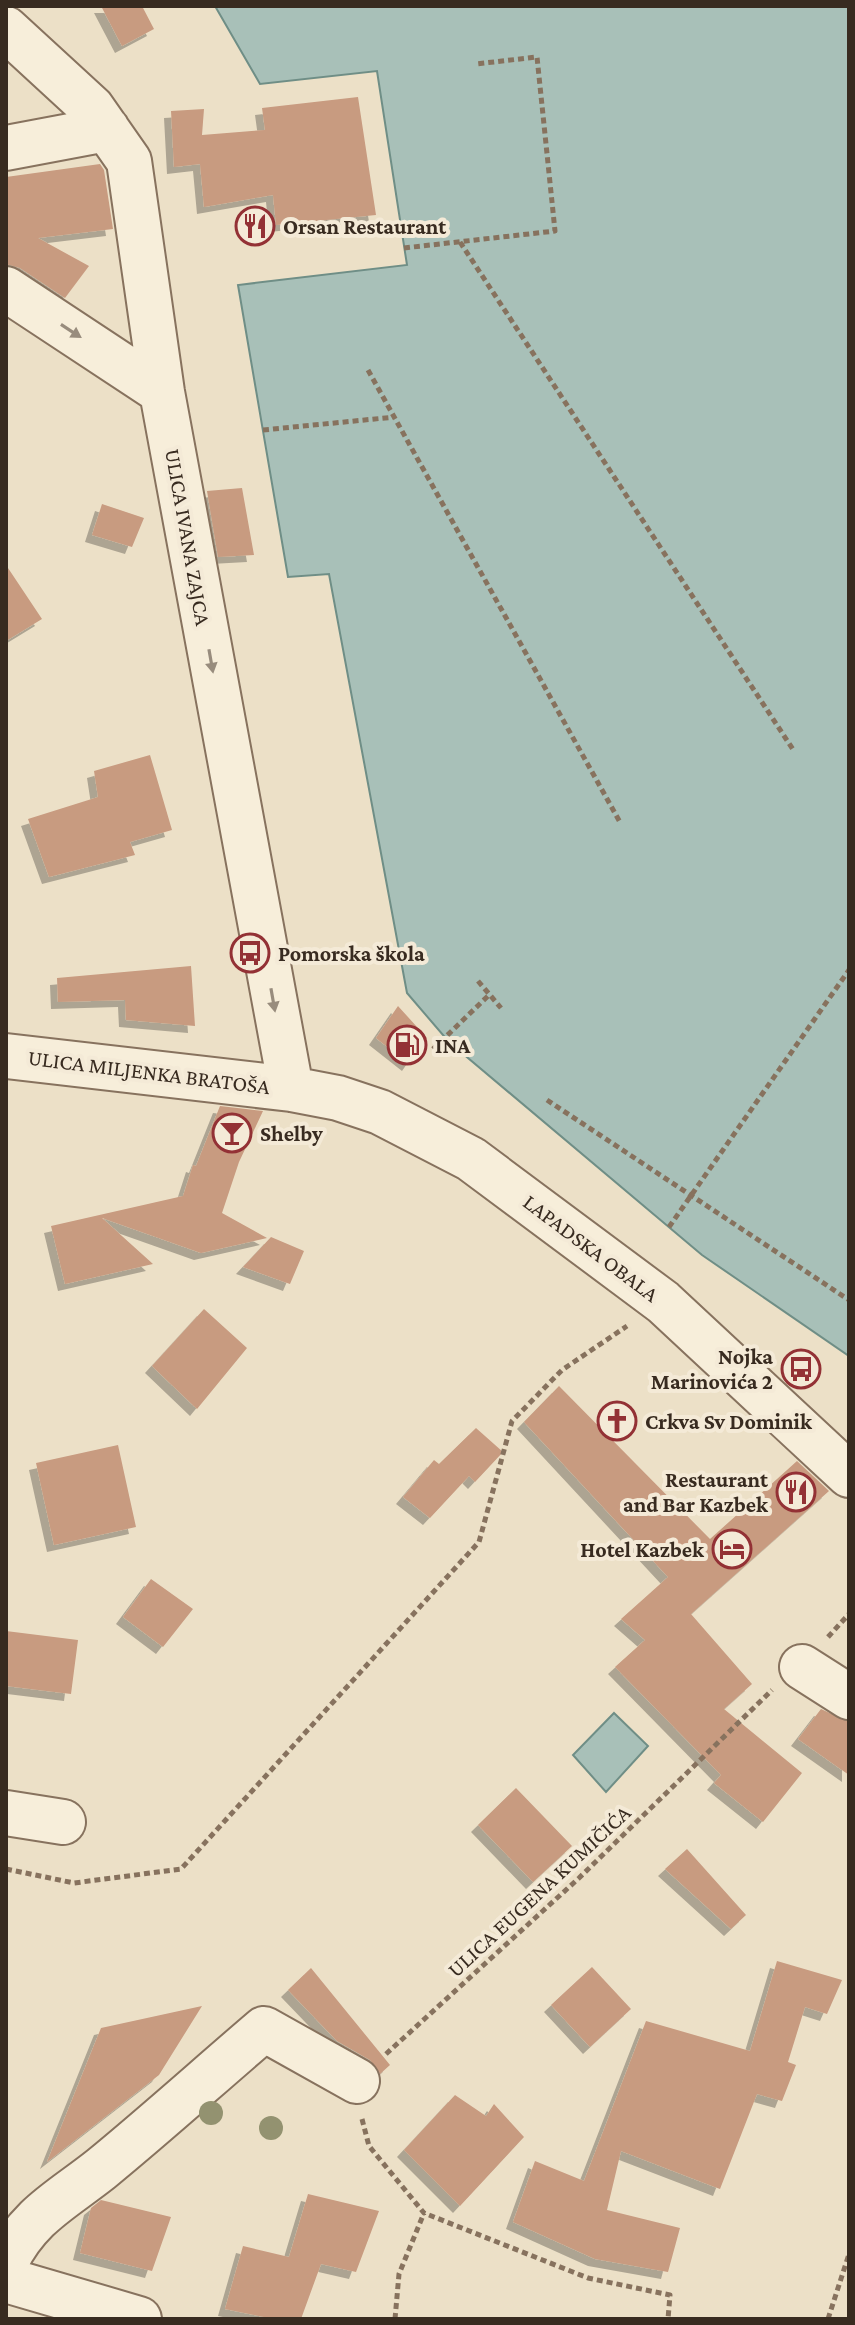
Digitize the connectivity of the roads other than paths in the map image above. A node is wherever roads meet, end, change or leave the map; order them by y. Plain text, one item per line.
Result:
1 (6, 29) edge
2 (107, 129) junction
3 (6, 148) edge
4 (6, 289) edge
5 (162, 392) junction
6 (6, 1056) edge
7 (291, 1089) junction
8 (849, 1475) edge
9 (802, 1667) road end
10 (849, 1697) edge
11 (6, 1813) edge
12 (63, 1822) dead end
13 (357, 2081) road end
14 (10, 2244) edge
15 (6, 2280) edge
16 (139, 2319) edge

1 - 2 street, ULICA IVANA ZAJCA
2 - 3 street
2 - 5 street, ULICA IVANA ZAJCA
4 -> 5 street
5 -> 7 street, ULICA IVANA ZAJCA
6 - 7 street, ULICA MILJENKA BRATOŠA
7 - 8 street, LAPADSKA OBALA
9 - 10 street
11 - 12 street
13 - 14 street
15 - 16 street

